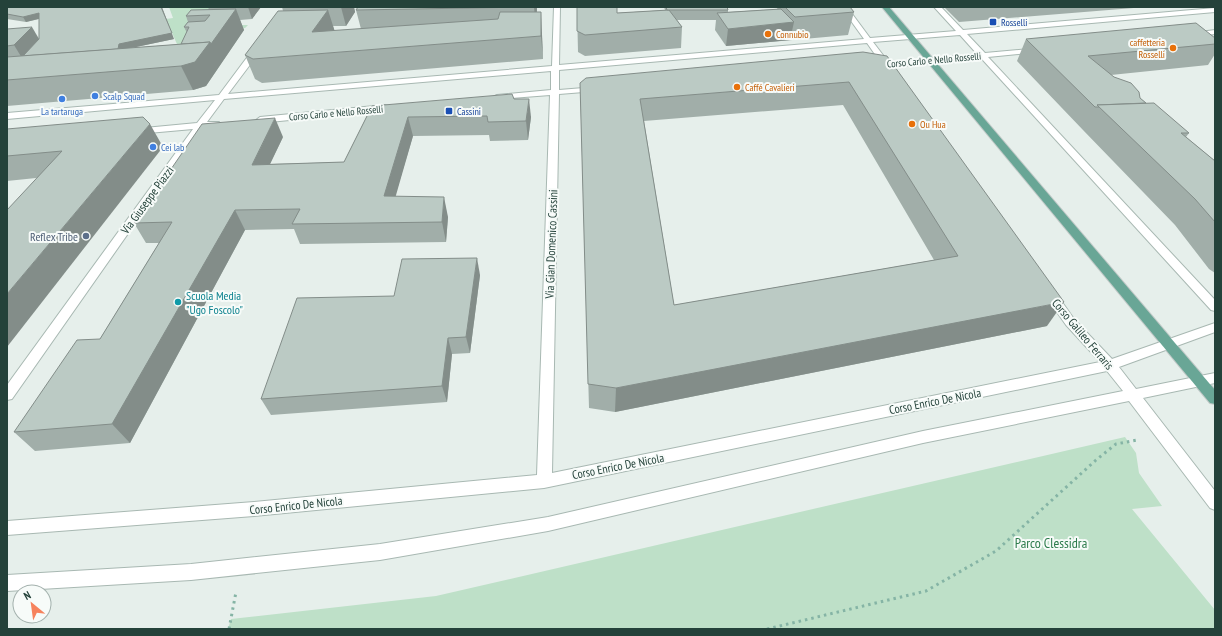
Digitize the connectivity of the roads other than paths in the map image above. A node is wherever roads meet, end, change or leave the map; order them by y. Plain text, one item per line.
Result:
1 (557, 7) edge
2 (844, 7) edge
3 (885, 7) edge
4 (936, 7) edge
5 (1215, 10) edge
6 (962, 32) junction
7 (1215, 32) edge
8 (1184, 35) edge
9 (911, 37) junction
10 (868, 40) junction
11 (262, 43) edge
12 (1043, 50) edge
13 (983, 56) junction
14 (932, 61) junction
15 (886, 65) junction
16 (868, 66) edge
17 (555, 67) junction
18 (894, 75) edge
19 (604, 88) edge
20 (554, 92) junction
21 (221, 98) junction
22 (491, 98) edge
23 (396, 107) edge
24 (7, 116) edge
25 (254, 120) edge
26 (223, 123) edge
27 (200, 125) junction
28 (131, 132) edge
29 (1045, 287) edge
30 (1215, 307) edge
31 (1215, 327) edge
32 (1169, 345) junction
33 (1110, 365) junction
34 (1215, 378) edge
35 (1200, 381) junction
36 (1132, 394) junction
37 (7, 395) edge
38 (1215, 399) edge
39 (544, 481) junction
40 (1215, 503) edge
41 (7, 528) edge
42 (7, 583) edge

1 - 17 street, Via Gian Domenico Cassini
2 - 10 street
3 - 9 main road
4 - 6 street
5 - 6 street
6 - 9 street
6 - 13 street
7 - 8 street
9 - 10 street
9 - 14 main road
10 - 15 street
10 - 17 street
11 - 21 street, Via Giuseppe Piazzi
12 - 13 street, Corso Carlo e Nello Rosselli
13 - 14 street, Corso Carlo e Nello Rosselli
13 - 30 street
14 - 15 street, Corso Carlo e Nello Rosselli
14 - 32 main road
15 - 16 street, Corso Carlo e Nello Rosselli
15 - 18 street
17 - 20 street, Via Gian Domenico Cassini
17 - 21 street
19 - 20 street
20 - 22 street
20 - 39 street, Via Gian Domenico Cassini
21 - 24 street
21 - 27 street, Via Giuseppe Piazzi
23 - 25 street, Corso Carlo e Nello Rosselli
26 - 27 street
27 - 28 street
27 - 37 street, Via Giuseppe Piazzi
29 - 33 street, Corso Galileo Ferraris
31 - 32 street, Corso Enrico De Nicola
32 - 33 street, Corso Enrico De Nicola
32 - 35 main road
33 - 36 street, Corso Galileo Ferraris
33 - 39 street, Corso Enrico De Nicola
34 - 35 street
35 - 36 street
35 - 38 main road
36 - 40 street, Corso Galileo Ferraris
36 - 42 street
39 - 41 street, Corso Enrico De Nicola

